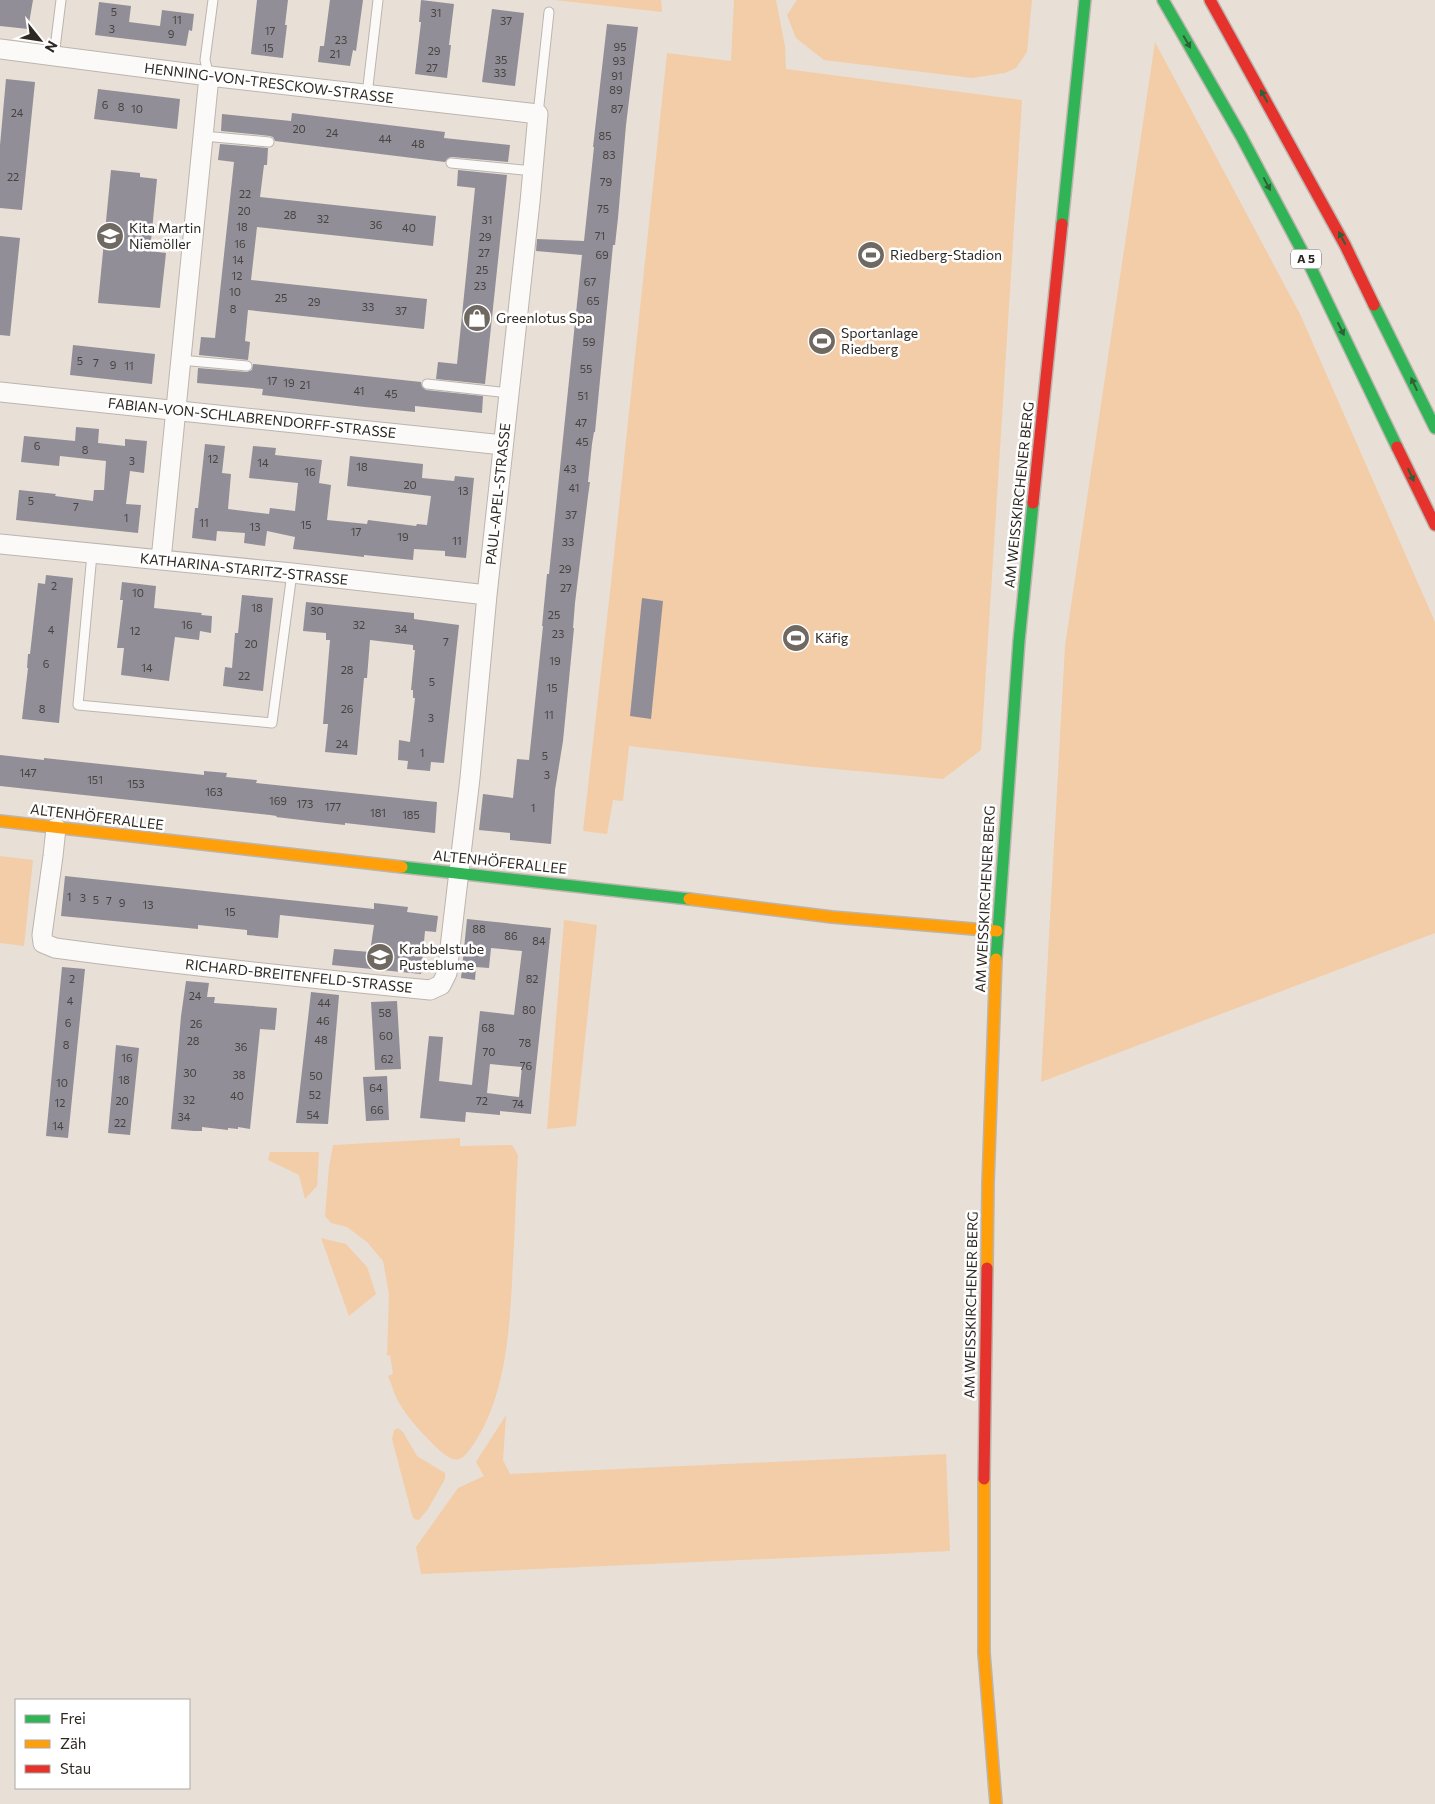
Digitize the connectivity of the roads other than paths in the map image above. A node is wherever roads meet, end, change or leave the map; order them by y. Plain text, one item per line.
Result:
1 (61, 0) edge
2 (213, 0) edge
3 (378, 0) edge
4 (1085, 0) edge
5 (1163, 0) edge
6 (1210, 0) edge
7 (549, 12) dead end
8 (0, 50) edge
9 (54, 56) junction
10 (209, 76) junction
11 (367, 95) junction
12 (538, 114) junction
13 (203, 136) junction
14 (269, 142) dead end
15 (451, 162) dead end
16 (533, 171) junction
17 (180, 360) junction
18 (247, 366) dead end
19 (427, 384) dead end
20 (0, 392) edge
21 (509, 392) junction
22 (174, 409) junction
23 (1435, 428) edge
24 (503, 445) junction
25 (1435, 525) edge
26 (0, 544) edge
27 (92, 554) junction
28 (161, 560) junction
29 (292, 573) junction
30 (487, 595) junction
31 (0, 821) edge
32 (56, 828) junction
33 (458, 873) junction
34 (997, 931) junction
35 (996, 1804) edge

1 - 9 lane
2 - 10 lane
3 - 11 lane
4 - 34 main road, AM WEISSKIRCHENER BERG
5 -> 25 main road, A 5
23 -> 6 main road
7 - 12 lane
8 - 9 street, HENNING-VON-TRESCKOW-STRASSE
9 - 10 street, HENNING-VON-TRESCKOW-STRASSE
10 - 11 street, HENNING-VON-TRESCKOW-STRASSE
10 - 13 street
11 - 12 street, HENNING-VON-TRESCKOW-STRASSE
12 - 16 street, PAUL-APEL-STRASSE
13 - 14 lane
13 - 17 street
15 - 16 lane
16 - 21 street, PAUL-APEL-STRASSE
17 - 18 lane
17 - 22 street
19 - 21 lane
20 - 22 street, FABIAN-VON-SCHLABRENDORFF-STRASSE
21 - 24 street, PAUL-APEL-STRASSE
22 - 24 street, FABIAN-VON-SCHLABRENDORFF-STRASSE
22 - 28 street
24 - 30 street, PAUL-APEL-STRASSE
26 - 27 street, KATHARINA-STARITZ-STRASSE
27 - 28 street, KATHARINA-STARITZ-STRASSE
27 - 29 lane
28 - 29 street, KATHARINA-STARITZ-STRASSE
29 - 30 street, KATHARINA-STARITZ-STRASSE
30 - 33 street, PAUL-APEL-STRASSE
31 - 32 main road, ALTENHÖFERALLEE
32 - 33 main road, ALTENHÖFERALLEE
32 - 33 street, RICHARD-BREITENFELD-STRASSE
33 - 34 main road, ALTENHÖFERALLEE
34 - 35 main road, AM WEISSKIRCHENER BERG

